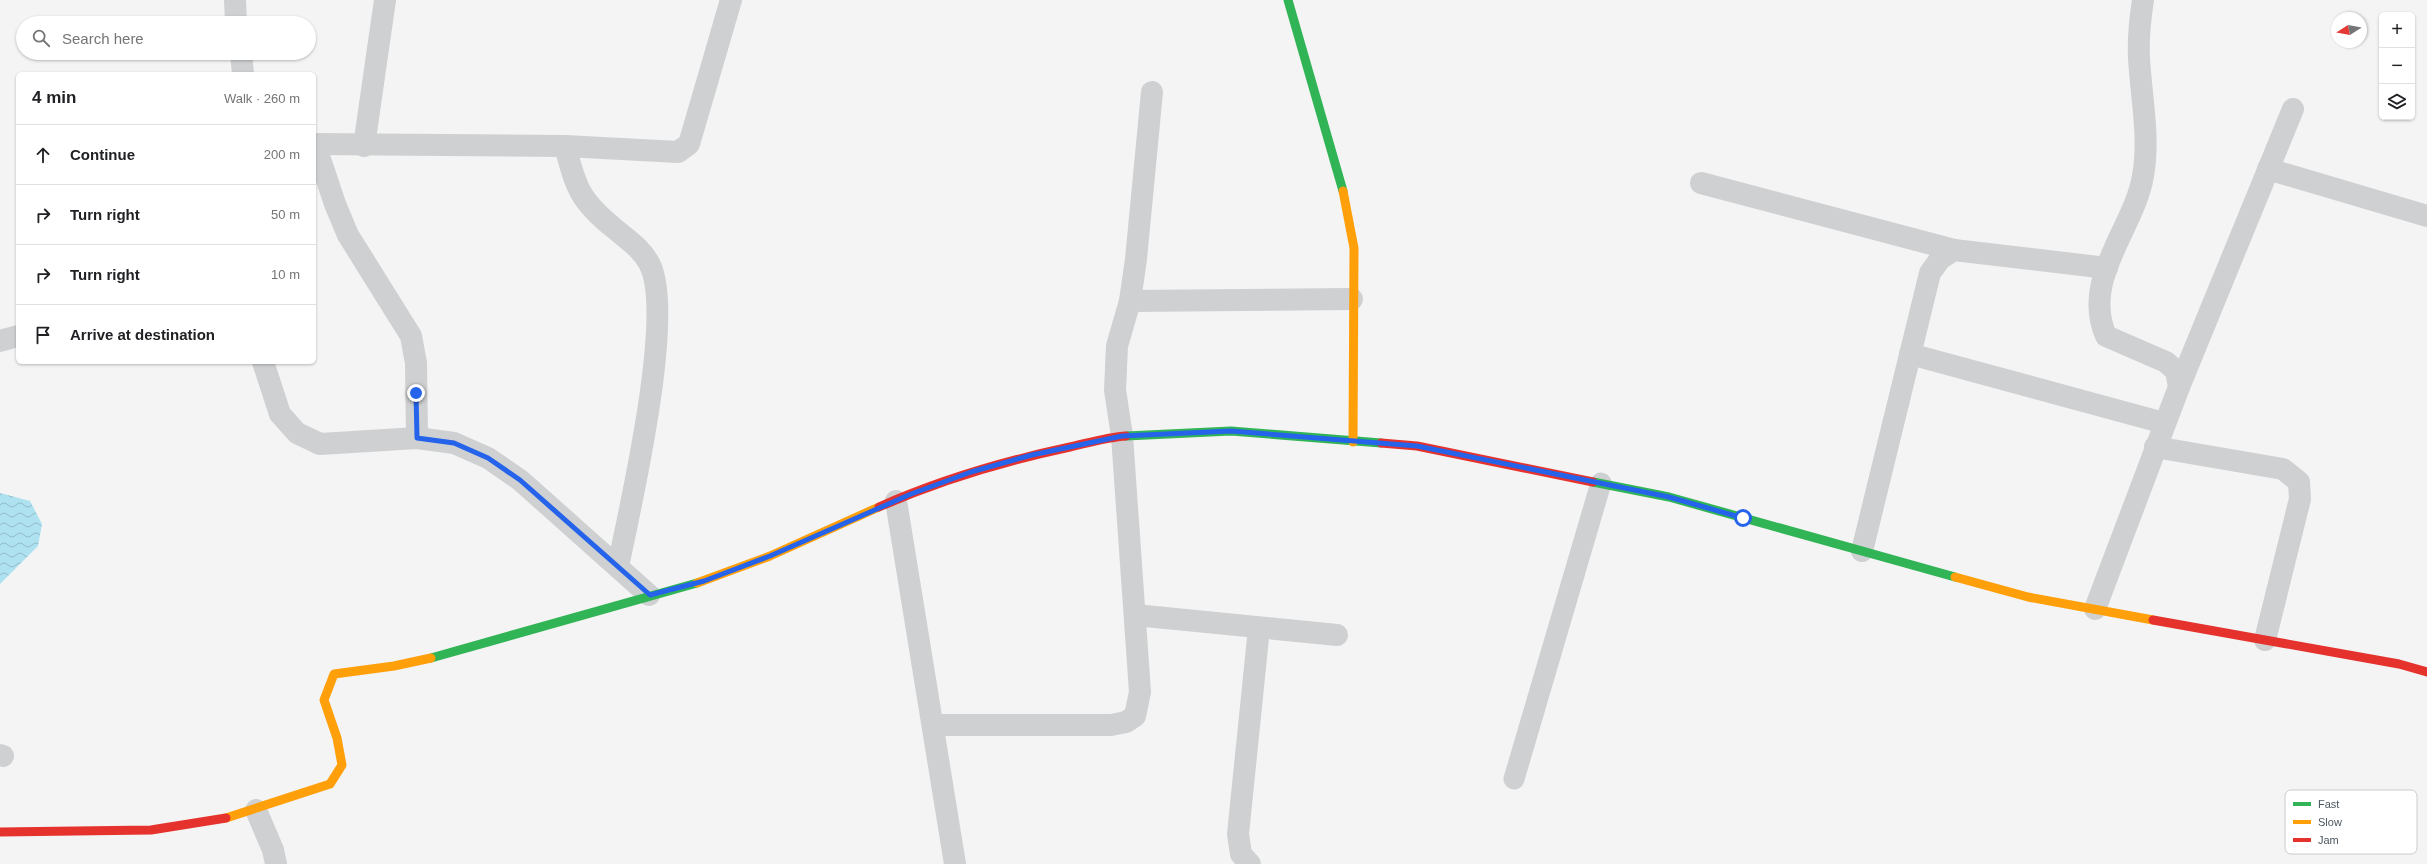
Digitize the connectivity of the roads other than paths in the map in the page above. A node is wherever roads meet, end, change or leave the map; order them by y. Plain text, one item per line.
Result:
1 (235, 0) edge
2 (385, 0) edge
3 (731, 0) edge
4 (1288, 0) edge
5 (2142, 0) edge
6 (236, 16) edge
7 (242, 60) edge
8 (243, 72) edge
9 (1152, 92) dead end
10 (2294, 109) dead end
11 (316, 144) edge
12 (364, 146) junction
13 (565, 146) junction
14 (316, 147) edge
15 (2268, 169) junction
16 (1701, 183) dead end
17 (2427, 216) edge
18 (1954, 250) junction
19 (2107, 268) junction
20 (1352, 299) junction
21 (1130, 301) junction
22 (16, 336) edge
23 (0, 340) edge
24 (1910, 354) junction
25 (264, 364) edge
26 (2179, 387) junction
27 (2164, 423) junction
28 (1122, 436) junction
29 (417, 438) junction
30 (1353, 442) junction
31 (2155, 447) junction
32 (1601, 483) junction
33 (896, 500) junction
34 (1862, 551) junction
35 (618, 567) junction
36 (650, 595) junction
37 (2095, 609) junction
38 (1135, 615) junction
39 (1259, 628) junction
40 (1337, 635) dead end
41 (2265, 640) junction
42 (2427, 672) edge
43 (933, 725) junction
44 (1514, 779) dead end
45 (259, 818) junction
46 (0, 832) edge
47 (274, 857) edge
48 (955, 864) edge
49 (1250, 864) edge

1 - 6 street
2 - 12 street
3 - 13 street
4 - 20 street
5 - 19 street
7 - 8 street
9 - 21 street
10 - 15 street
11 - 12 street
12 - 13 street
13 - 35 street
14 - 29 street
15 - 17 street
15 - 26 street
16 - 18 street
18 - 19 street
18 - 24 street
19 - 26 street
20 - 21 street
20 - 30 street
21 - 28 street
22 - 23 street
24 - 27 street
24 - 34 street
25 - 29 street
26 - 27 street
27 - 31 street
28 - 30 street
28 - 33 street
28 - 38 street
29 - 35 street
30 - 32 street
31 - 37 street
31 - 41 street
32 - 34 street
32 - 44 lane
33 - 36 street
33 - 43 street
34 - 37 street
35 - 36 street
36 - 45 street
37 - 41 street
38 - 39 street
38 - 43 street
39 - 40 street
39 - 49 street
41 - 42 street
43 - 48 street
45 - 46 street
45 - 47 street

